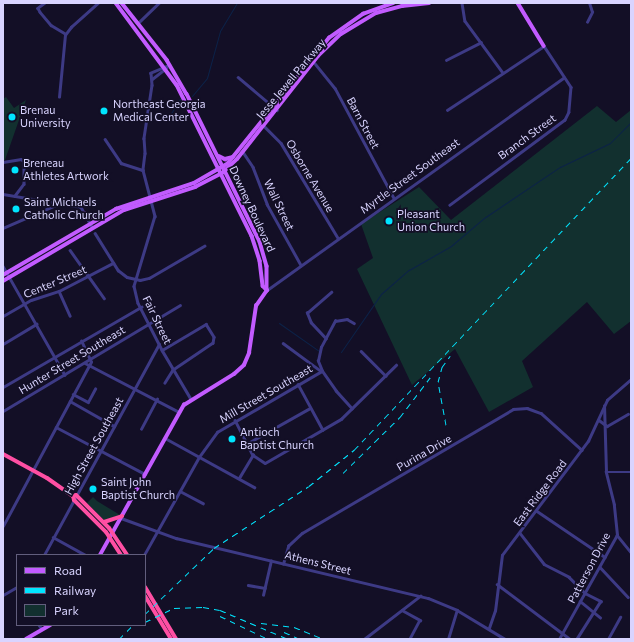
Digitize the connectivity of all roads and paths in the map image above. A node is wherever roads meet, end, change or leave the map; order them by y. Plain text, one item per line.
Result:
1 (45, 3) edge
2 (97, 3) edge
3 (116, 3) edge
4 (122, 3) edge
5 (159, 3) edge
6 (393, 3) edge
7 (429, 3) edge
8 (462, 3) edge
9 (518, 3) edge
10 (589, 3) edge
11 (129, 21) junction
12 (587, 22) dead end
13 (137, 23) junction
14 (134, 27) junction
15 (142, 29) junction
16 (66, 34) junction
17 (481, 42) junction
18 (544, 46) junction
19 (446, 60) dead end
20 (312, 61) junction
21 (170, 65) junction
22 (166, 67) junction
23 (503, 73) junction
24 (238, 77) dead end
25 (564, 77) junction
26 (152, 79) junction
27 (59, 97) dead end
28 (275, 108) junction
29 (447, 110) dead end
30 (264, 126) junction
31 (105, 139) dead end
32 (243, 152) junction
33 (216, 154) junction
34 (234, 157) junction
35 (3, 162) edge
36 (222, 166) junction
37 (218, 169) junction
38 (142, 170) junction
39 (225, 171) junction
40 (220, 174) junction
41 (3, 194) edge
42 (16, 196) junction
43 (394, 198) junction
44 (151, 199) junction
45 (46, 201) junction
46 (58, 204) junction
47 (450, 205) dead end
48 (48, 207) junction
49 (116, 209) junction
50 (85, 213) junction
51 (90, 223) junction
52 (92, 227) junction
53 (3, 228) edge
54 (96, 233) dead end
55 (338, 238) junction
56 (204, 246) dead end
57 (70, 250) dead end
58 (113, 263) junction
59 (300, 265) junction
60 (3, 266) edge
61 (5, 274) edge
62 (88, 276) junction
63 (9, 277) junction
64 (134, 279) junction
65 (3, 281) edge
66 (267, 290) junction
67 (59, 291) junction
68 (331, 292) dead end
69 (104, 298) dead end
70 (24, 303) junction
71 (180, 304) dead end
72 (141, 307) junction
73 (3, 316) edge
74 (70, 316) dead end
75 (149, 323) junction
76 (354, 323) dead end
77 (36, 324) junction
78 (326, 339) junction
79 (81, 342) junction
80 (283, 343) dead end
81 (3, 344) edge
82 (159, 344) junction
83 (162, 350) junction
84 (361, 351) dead end
85 (55, 356) junction
86 (91, 359) junction
87 (84, 363) junction
88 (89, 365) junction
89 (396, 366) dead end
90 (173, 370) junction
91 (322, 371) junction
92 (65, 375) junction
93 (386, 376) junction
94 (631, 379) edge
95 (165, 382) dead end
96 (298, 384) junction
97 (3, 387) edge
98 (95, 389) dead end
99 (135, 389) junction
100 (73, 394) junction
101 (157, 399) junction
102 (191, 399) junction
103 (70, 400) junction
104 (604, 405) junction
105 (310, 408) junction
106 (352, 409) junction
107 (3, 412) edge
108 (179, 412) junction
109 (628, 414) dead end
110 (236, 420) junction
111 (599, 420) junction
112 (114, 426) junction
113 (607, 426) junction
114 (56, 427) junction
115 (141, 429) dead end
116 (323, 430) junction
117 (165, 438) junction
118 (248, 443) junction
119 (582, 450) junction
120 (100, 452) junction
121 (3, 454) edge
122 (253, 455) junction
123 (199, 457) junction
124 (32, 470) junction
125 (606, 472) junction
126 (631, 472) edge
127 (145, 474) junction
128 (239, 478) junction
129 (254, 487) dead end
130 (180, 491) junction
131 (74, 497) junction
132 (203, 503) dead end
133 (537, 511) junction
134 (122, 517) junction
135 (104, 522) junction
136 (3, 526) edge
137 (112, 532) junction
138 (156, 532) junction
139 (520, 533) junction
140 (617, 535) junction
141 (53, 537) junction
142 (109, 538) junction
143 (631, 552) edge
144 (44, 554) edge
145 (84, 554) edge
146 (101, 554) edge
147 (120, 554) edge
148 (127, 554) edge
149 (145, 554) edge
150 (605, 557) junction
151 (271, 561) junction
152 (283, 564) junction
153 (600, 567) junction
154 (497, 584) junction
155 (248, 585) dead end
156 (16, 588) edge
157 (146, 588) edge
158 (264, 588) junction
159 (585, 593) junction
160 (3, 595) edge
161 (263, 595) dead end
162 (420, 596) junction
163 (146, 597) edge
164 (628, 597) dead end
165 (580, 601) junction
166 (402, 610) junction
167 (457, 610) junction
168 (595, 613) junction
169 (620, 616) dead end
170 (600, 617) dead end
171 (164, 622) junction
172 (40, 626) edge
173 (48, 626) edge
174 (489, 628) junction
175 (42, 630) junction
176 (563, 632) junction
177 (26, 639) edge
178 (171, 639) edge
179 (176, 639) edge
180 (364, 639) edge
181 (410, 639) edge
182 (448, 639) edge
183 (505, 639) edge
184 (559, 639) edge
185 (570, 639) edge
186 (577, 639) edge
187 (608, 639) edge

1 - 16 street
2 - 16 street
3 - 11 main road, Downey Boulevard
4 - 13 main road, Downey Boulevard
5 - 13 street
6 - 20 main road, Jesse Jewell Parkway
7 - 20 main road, Jesse Jewell Parkway
8 - 17 street
9 - 18 main road, Branch Street
10 - 12 street
11 - 13 main road
11 - 14 main road, Downey Boulevard
13 - 15 main road, Downey Boulevard
14 - 15 main road
14 - 22 main road, Downey Boulevard
15 - 21 main road, Downey Boulevard
16 - 27 street
17 - 19 street
17 - 23 street
18 - 23 street
18 - 25 street, Branch Street
20 - 28 main road, Jesse Jewell Parkway
20 - 43 street, Barn Street
21 - 22 street
21 - 33 main road, Downey Boulevard
22 - 26 street
22 - 26 street
22 - 37 main road, Downey Boulevard
23 - 29 street
24 - 28 street
25 - 43 street, Myrtle Street Southeast
25 - 47 street, Branch Street
26 - 38 street
28 - 30 main road, Jesse Jewell Parkway
28 - 34 main road, Jesse Jewell Parkway
30 - 32 main road, Jesse Jewell Parkway
30 - 55 street, Osborne Avenue
31 - 38 street
32 - 39 main road, Jesse Jewell Parkway
32 - 59 street, Wall Street
33 - 34 main road
33 - 36 main road, Downey Boulevard
34 - 36 main road, Jesse Jewell Parkway
35 - 42 street
36 - 37 main road, Jesse Jewell Parkway
36 - 39 main road, Downey Boulevard
37 - 40 main road, Downey Boulevard
37 - 44 main road, Jesse Jewell Parkway
38 - 44 street
39 - 40 main road, Jesse Jewell Parkway
39 - 66 main road, Downey Boulevard
40 - 44 main road, Jesse Jewell Parkway
40 - 66 main road, Downey Boulevard
41 - 42 street
42 - 45 street
43 - 55 street, Myrtle Street Southeast
44 - 49 main road
44 - 52 main road
44 - 64 street
45 - 46 street
45 - 48 street
46 - 48 street
46 - 50 street
48 - 53 street
49 - 50 main road
49 - 51 main road
50 - 51 street
51 - 52 street
51 - 61 main road
52 - 63 main road
54 - 58 street
55 - 59 street, Myrtle Street Southeast
56 - 64 street
57 - 62 street
58 - 62 street, Center Street
58 - 64 street
59 - 66 street, Myrtle Street Southeast
60 - 61 street
61 - 63 street
62 - 67 street, Center Street
62 - 69 street
63 - 65 main road
63 - 70 street
64 - 72 street, Fair Street
66 - 102 main road
67 - 70 street, Center Street
67 - 74 street
68 - 78 street
70 - 73 street, Center Street
70 - 77 street
71 - 75 street, Hunter Street Southeast
72 - 75 street, Fair Street
72 - 79 street
75 - 82 street, Fair Street
75 - 86 street, Hunter Street Southeast
76 - 78 street
77 - 81 street
77 - 85 street
78 - 91 street
79 - 85 street
79 - 86 street
80 - 91 street
82 - 83 street, Fair Street
82 - 99 street, High Street Southeast
83 - 90 street, Fair Street
83 - 90 street
84 - 93 street
85 - 92 street
85 - 97 street
86 - 87 street, Hunter Street Southeast
86 - 88 street
87 - 88 street
87 - 92 street, Hunter Street Southeast
88 - 99 street
88 - 100 street
89 - 93 street
90 - 95 street
90 - 102 street, Fair Street
91 - 96 street, Mill Street Southeast
91 - 106 street, Mill Street Southeast
92 - 107 street, Hunter Street Southeast
93 - 106 street
94 - 104 street, East Ridge Road
96 - 105 street
96 - 110 street, Mill Street Southeast
98 - 100 street
99 - 101 street
99 - 112 street, High Street Southeast
100 - 103 street
101 - 108 street
101 - 115 street
102 - 108 main road
103 - 112 street
103 - 114 street
104 - 111 street, East Ridge Road
104 - 113 street, Patterson Drive
105 - 116 street
105 - 118 street
106 - 116 street
108 - 117 main road
109 - 113 street
110 - 118 street
110 - 123 street, Mill Street Southeast
111 - 113 street
111 - 119 street, East Ridge Road
112 - 120 street, High Street Southeast
113 - 125 street, Patterson Drive
114 - 120 street
114 - 124 street
116 - 122 street
117 - 123 street
117 - 127 main road
118 - 122 street
119 - 133 street, East Ridge Road
119 - 152 street, Purina Drive
120 - 127 street
120 - 131 street, High Street Southeast
121 - 124 highway
122 - 128 street
123 - 128 street
123 - 130 street, Mill Street Southeast
124 - 131 highway
124 - 136 street
125 - 126 street
125 - 140 street, Patterson Drive
127 - 134 main road
128 - 129 street
130 - 132 street
130 - 138 street, Mill Street Southeast
131 - 135 highway
131 - 141 street, High Street Southeast
131 - 142 highway
133 - 139 street, East Ridge Road
133 - 150 street
134 - 135 highway
134 - 137 main road
134 - 138 street, Athens Street
135 - 137 highway
137 - 142 main road
137 - 148 highway
138 - 149 street, Mill Street Southeast
138 - 151 street, Athens Street
139 - 154 street, East Ridge Road
139 - 159 street
140 - 143 street
140 - 150 street, Patterson Drive
141 - 144 street, High Street Southeast
141 - 145 street
142 - 146 main road
142 - 147 highway
150 - 153 street, Patterson Drive
151 - 152 street, Athens Street
151 - 158 street
152 - 162 street, Athens Street
153 - 159 street, Patterson Drive
153 - 164 street
154 - 174 street, East Ridge Road
154 - 176 street
155 - 158 street
156 - 160 street
157 - 171 highway
158 - 161 street
159 - 165 street, Patterson Drive
159 - 168 street
162 - 166 street
162 - 167 street, Athens Street
163 - 171 highway
165 - 168 street
165 - 176 street, Patterson Drive
166 - 180 street
166 - 181 street
167 - 174 street, Athens Street
167 - 182 street
168 - 170 street
168 - 186 street
169 - 187 street
171 - 178 highway
171 - 179 highway
172 - 175 street
173 - 175 main road
174 - 183 street, Athens Street
175 - 177 main road
176 - 184 street, Patterson Drive
176 - 185 street

